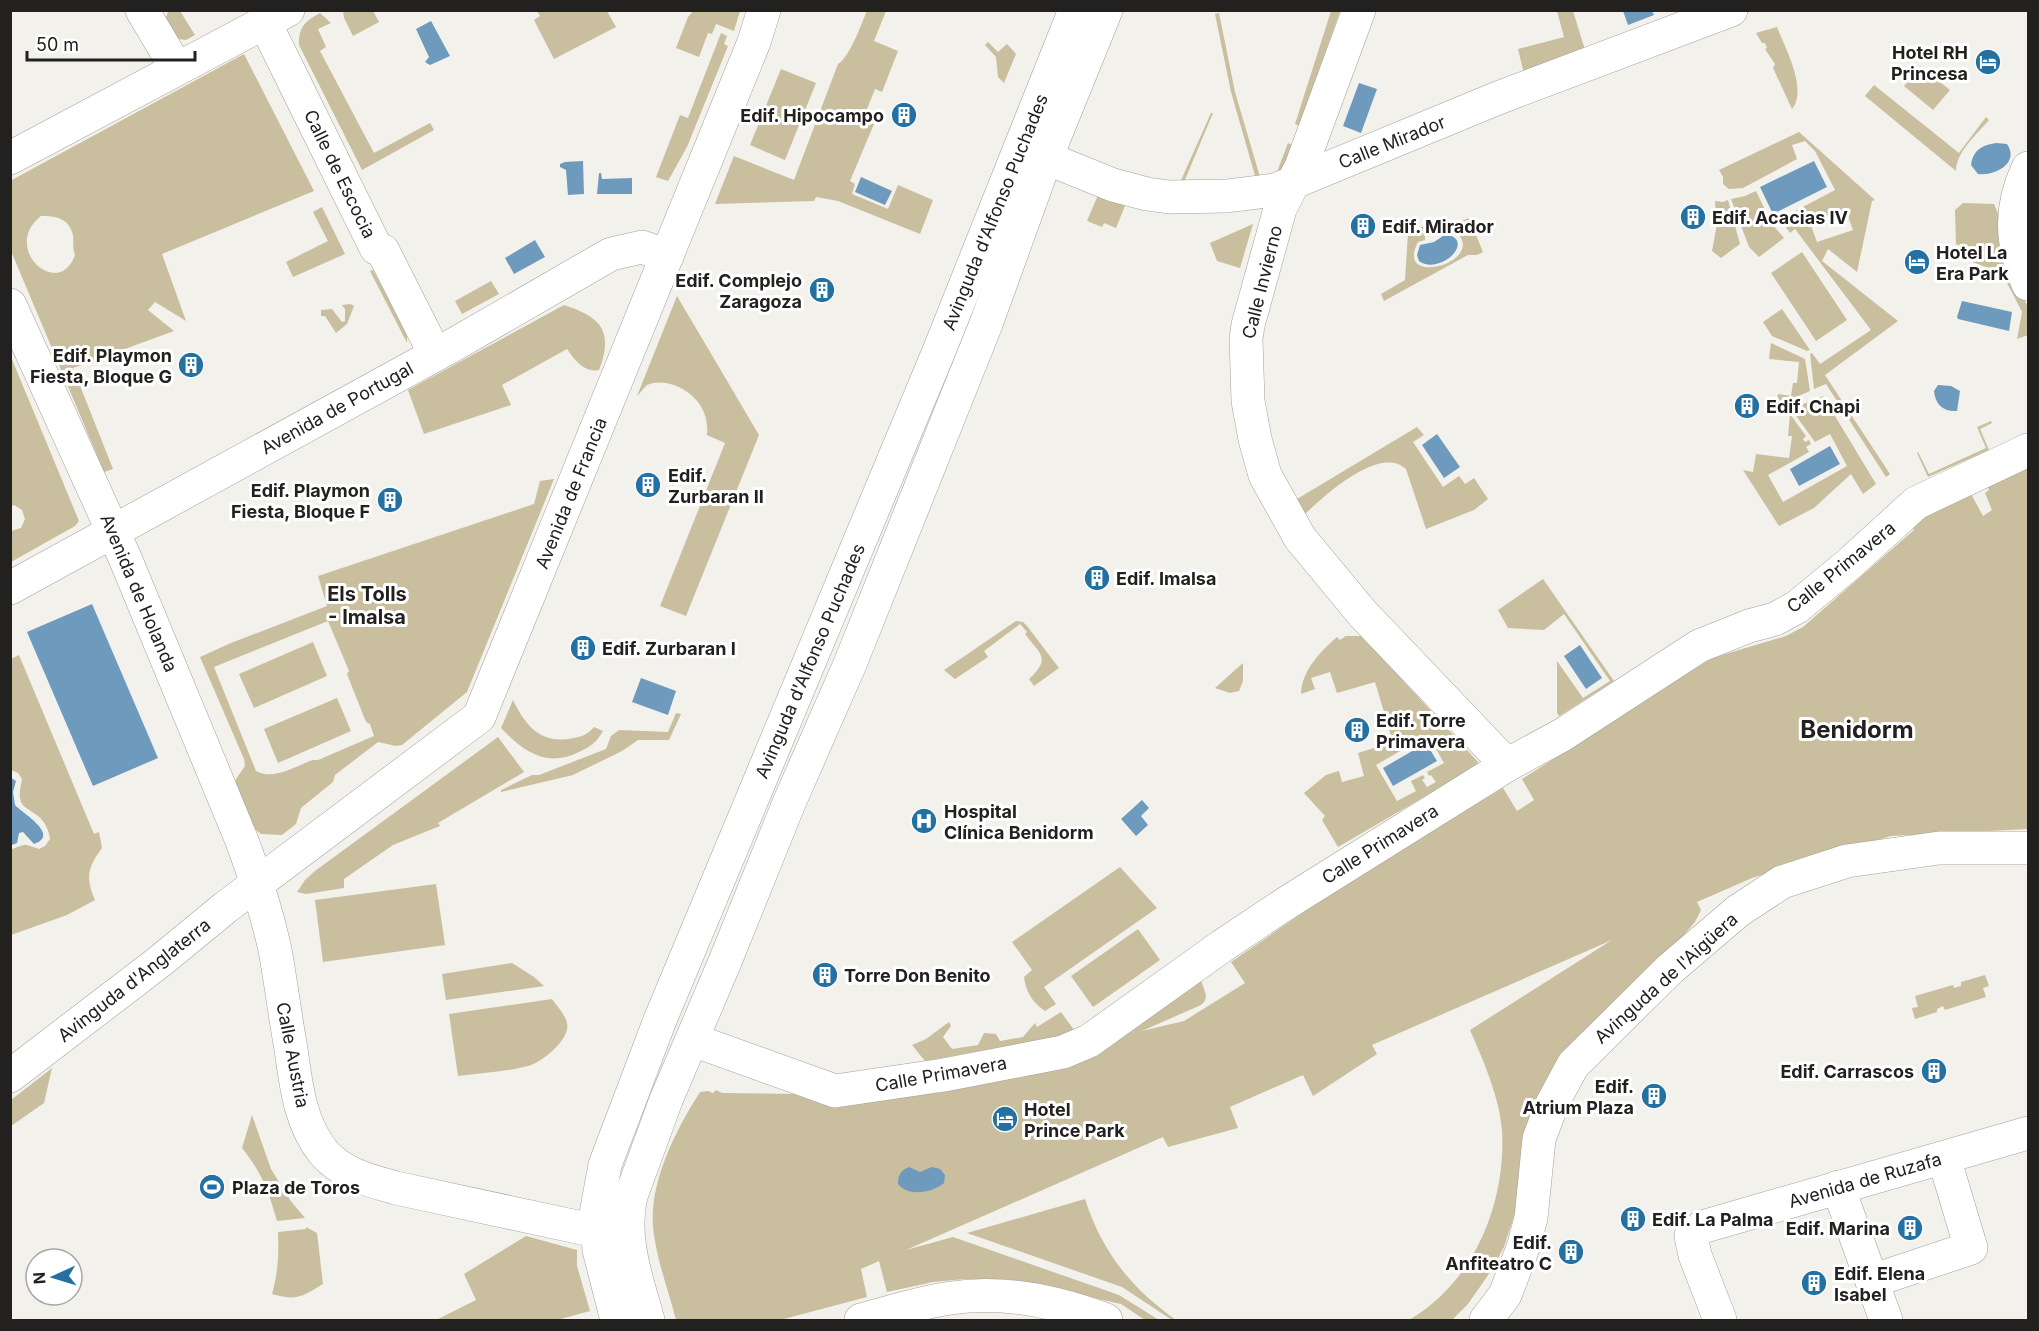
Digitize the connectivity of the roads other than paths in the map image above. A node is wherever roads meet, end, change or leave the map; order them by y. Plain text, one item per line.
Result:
1 (142, 10) edge
2 (764, 10) edge
3 (1075, 10) edge
4 (1106, 10) edge
5 (1359, 10) edge
6 (1731, 10) edge
7 (277, 17) edge
8 (1056, 59) junction
9 (177, 69) junction
10 (10, 158) edge
11 (1046, 158) junction
12 (2028, 168) edge
13 (1295, 182) junction
14 (667, 256) junction
15 (2028, 284) edge
16 (10, 305) edge
17 (435, 354) junction
18 (2028, 450) edge
19 (113, 531) junction
20 (10, 588) edge
21 (1507, 765) junction
22 (2028, 848) edge
23 (258, 885) junction
24 (679, 976) junction
25 (693, 1040) junction
26 (10, 1076) edge
27 (2028, 1133) edge
28 (1944, 1158) junction
29 (1838, 1187) junction
30 (612, 1239) junction
31 (1872, 1281) junction
32 (617, 1320) edge
33 (648, 1320) edge
34 (861, 1320) edge
35 (1106, 1320) edge
36 (1486, 1320) edge
37 (1720, 1320) edge
38 (1886, 1320) edge

1 - 9 street
2 - 14 street, Avenida de Francia
3 - 8 street, Avinguda d'Alfonso Puchades
4 - 11 street, Avinguda d'Alfonso Puchades
5 - 13 street, Calle Invierno
6 - 13 street, Calle Mirador
7 - 9 street
7 - 17 street, Calle de Escocia
8 - 11 street
8 - 24 street, Avinguda d'Alfonso Puchades
9 - 10 street
11 - 13 street, Calle Mirador
11 - 25 street, Avinguda d'Alfonso Puchades
12 - 15 street
13 - 21 street, Calle Invierno
14 - 17 street, Avenida de Portugal
14 - 23 street, Avenida de Francia
16 - 19 street, Avenida de Holanda
17 - 19 street, Avenida de Portugal
18 - 21 street, Calle Primavera
19 - 20 street, Avenida de Portugal
19 - 23 street, Avenida de Holanda
21 - 25 street, Calle Primavera
22 - 36 street, Avinguda de l'Aigüera
23 - 26 street, Avinguda d'Anglaterra
23 - 30 street, Calle Austria
24 - 25 street
24 - 30 street, Avinguda d'Alfonso Puchades
25 - 30 street, Avinguda d'Alfonso Puchades
27 - 28 street, Avenida de Ruzafa
28 - 29 street, Avenida de Ruzafa
28 - 31 street
29 - 31 street
29 - 37 street, Avenida de Ruzafa
30 - 32 street, Avinguda d'Alfonso Puchades
30 - 33 street, Avinguda d'Alfonso Puchades
31 - 38 street
34 - 35 street

